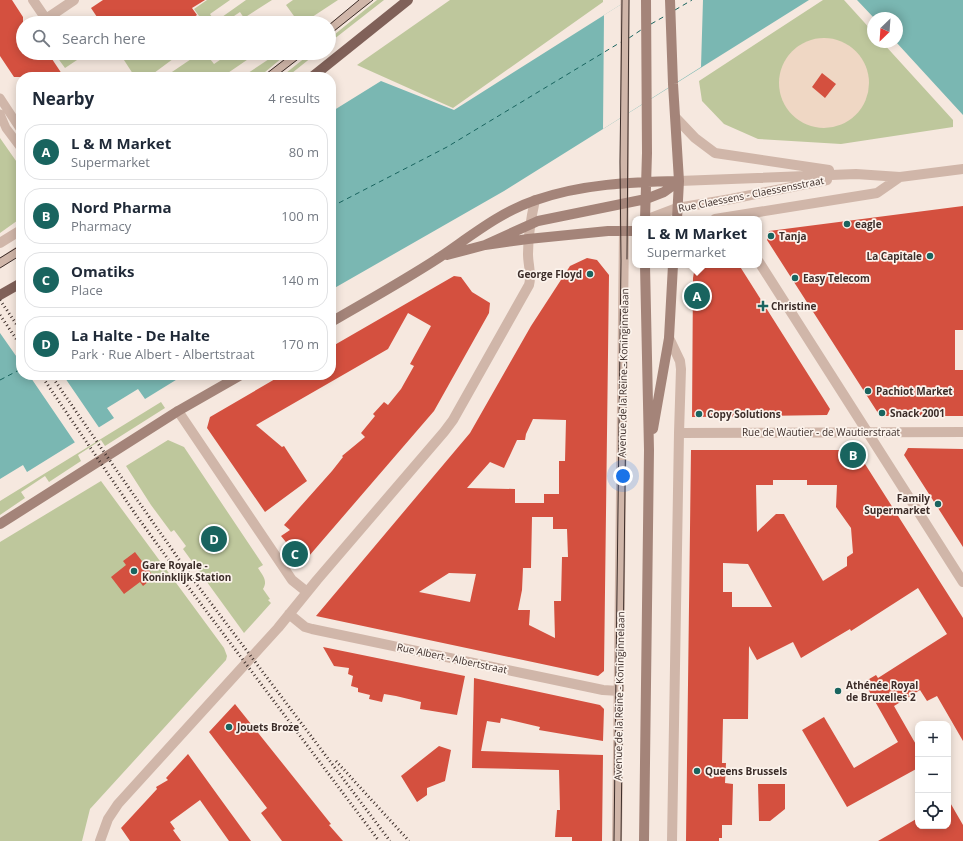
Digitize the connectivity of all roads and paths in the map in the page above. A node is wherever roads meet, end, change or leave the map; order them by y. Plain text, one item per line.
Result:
1 (33, 0) edge
2 (74, 0) edge
3 (366, 0) edge
4 (408, 0) edge
5 (646, 0) edge
6 (670, 0) edge
7 (625, 1) edge
8 (44, 16) edge
9 (50, 16) edge
10 (336, 24) edge
11 (336, 58) edge
12 (290, 60) edge
13 (333, 60) edge
14 (274, 72) edge
15 (318, 72) edge
16 (0, 98) edge
17 (0, 114) edge
18 (676, 118) junction
19 (16, 122) edge
20 (16, 141) edge
21 (963, 169) edge
22 (856, 174) junction
23 (900, 177) junction
24 (679, 180) junction
25 (647, 181) junction
26 (624, 183) junction
27 (646, 199) junction
28 (535, 200) junction
29 (624, 203) junction
30 (677, 208) junction
31 (645, 216) edge
32 (656, 216) edge
33 (677, 216) edge
34 (746, 216) edge
35 (530, 223) junction
36 (632, 226) edge
37 (624, 230) junction
38 (632, 231) edge
39 (16, 233) edge
40 (528, 239) junction
41 (0, 243) edge
42 (485, 245) junction
43 (16, 252) edge
44 (439, 257) junction
45 (0, 263) edge
46 (762, 267) edge
47 (645, 268) edge
48 (673, 268) edge
49 (16, 286) edge
50 (0, 295) edge
51 (336, 319) edge
52 (669, 338) junction
53 (232, 380) edge
54 (178, 411) junction
55 (868, 432) junction
56 (963, 432) edge
57 (679, 433) junction
58 (649, 450) junction
59 (0, 524) edge
60 (963, 582) edge
61 (307, 592) junction
62 (289, 614) junction
63 (619, 691) junction
64 (100, 841) edge
65 (617, 841) edge
66 (644, 841) edge
67 (672, 841) edge

1 - 8 street
2 - 9 street
3 - 10 lane
4 - 11 main road
5 - 25 main road
6 - 18 main road
7 - 26 lane, Avenue de la Reine - Koninginnelaan
12 - 14 lane
13 - 15 main road
16 - 19 lane
17 - 20 lane
18 - 22 street, Rue Claessens - Claessensstraat
18 - 24 main road
21 - 23 street, Rue Claessens - Claessensstraat
22 - 23 street, Rue Claessens - Claessensstraat
22 - 24 street, Rue Claessens - Claessensstraat
22 - 30 street, Rue Claessens - Claessensstraat
23 - 34 street, Rue Claessens - Claessensstraat
24 - 25 main road
24 - 27 main road
24 - 30 main road
25 - 26 main road
25 - 27 main road
26 - 28 main road
26 - 29 lane, Avenue de la Reine - Koninginnelaan
27 - 29 main road
27 - 31 main road
28 - 35 street
28 - 44 main road
29 - 35 main road
29 - 37 lane, Avenue de la Reine - Koninginnelaan
30 - 32 street, Rue Claessens - Claessensstraat
30 - 33 main road
35 - 40 street
35 - 42 main road
36 - 37 street
37 - 38 main road
37 - 40 main road
37 - 63 street, Avenue de la Reine - Koninginnelaan
39 - 41 street
40 - 42 main road
40 - 61 street
42 - 44 main road
43 - 45 lane
44 - 51 main road
46 - 55 street
47 - 58 main road, Avenue de la Reine - Koninginnelaan
48 - 52 main road, Avenue de la Reine - Koninginnelaan
49 - 50 main road
52 - 57 street, Avenue de la Reine - Koninginnelaan
52 - 58 main road, Avenue de la Reine - Koninginnelaan
53 - 54 main road
54 - 59 main road
54 - 61 street
55 - 56 street, Rue de Wautier - de Wautierstraat
55 - 57 street, Rue de Wautier - de Wautierstraat
55 - 60 street
57 - 67 street, Avenue de la Reine - Koninginnelaan
58 - 66 main road, Avenue de la Reine - Koninginnelaan
61 - 62 street
62 - 63 street, Rue Albert - Albertstraat
62 - 64 street
63 - 65 street, Avenue de la Reine - Koninginnelaan

